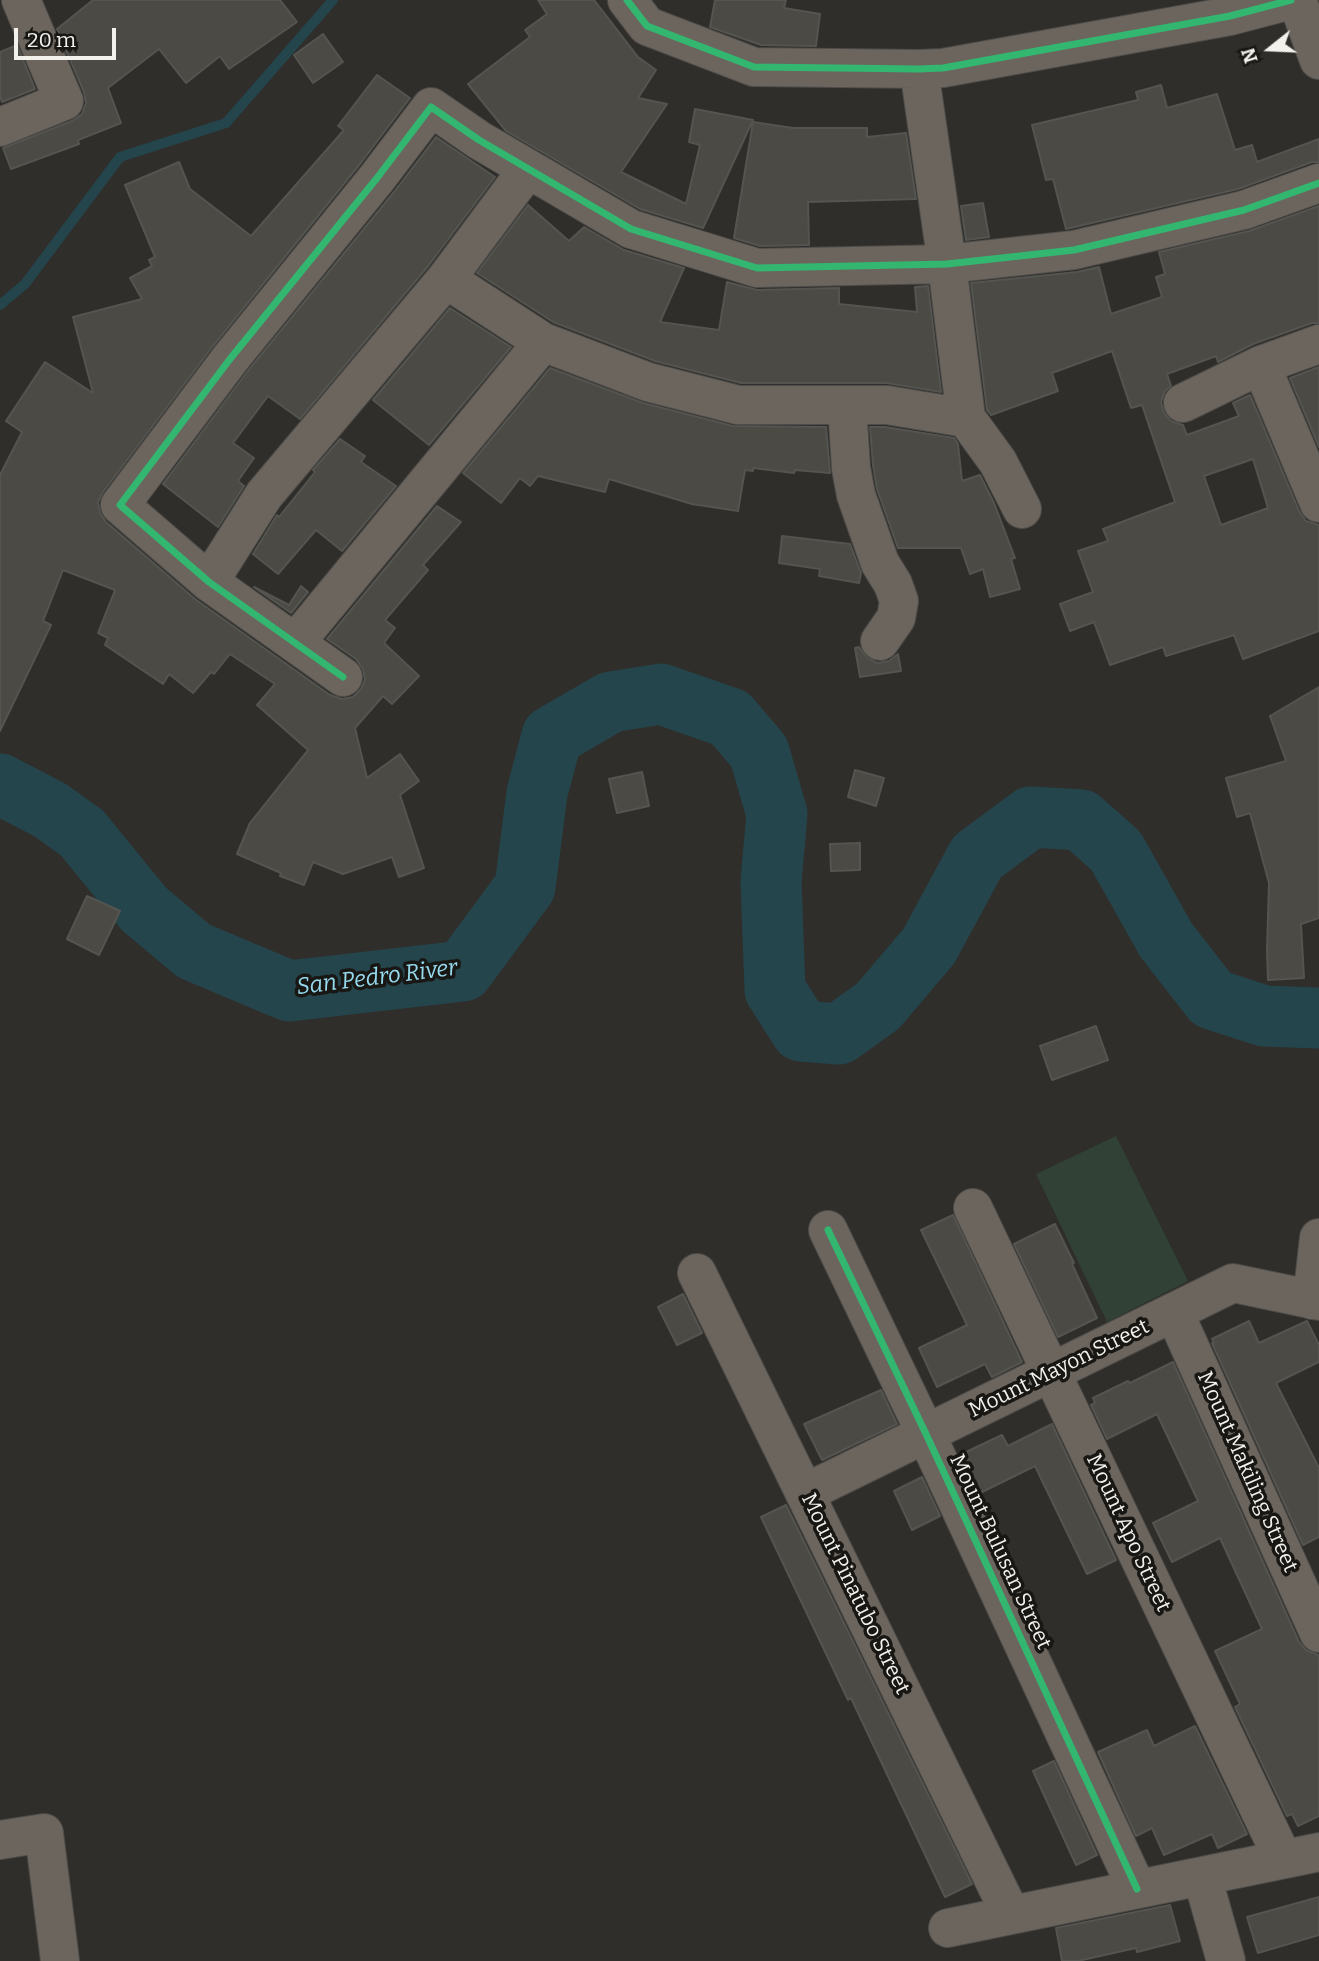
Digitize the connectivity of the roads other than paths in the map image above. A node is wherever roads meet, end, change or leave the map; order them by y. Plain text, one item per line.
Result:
1 (21, 0) edge
2 (627, 0) edge
3 (1291, 0) edge
4 (1297, 0) edge
5 (1228, 8) edge
6 (1319, 60) edge
7 (919, 69) junction
8 (0, 127) edge
9 (528, 169) junction
10 (1319, 183) edge
11 (947, 264) junction
12 (446, 279) junction
13 (543, 342) junction
14 (1319, 344) edge
15 (1261, 365) junction
16 (1183, 403) dead end
17 (847, 405) junction
18 (966, 418) junction
19 (1319, 503) edge
20 (1022, 509) dead end
21 (209, 582) junction
22 (880, 641) dead end
23 (295, 643) junction
24 (343, 677) dead end
25 (973, 1208) dead end
26 (828, 1230) dead end
27 (1319, 1238) edge
28 (697, 1273) dead end
29 (1315, 1301) edge
30 (1174, 1312) junction
31 (1051, 1372) junction
32 (926, 1434) junction
33 (805, 1493) junction
34 (1319, 1633) edge
35 (0, 1840) edge
36 (1301, 1856) edge
37 (1202, 1876) junction
38 (1137, 1889) junction
39 (1011, 1915) junction
40 (948, 1928) dead end
41 (60, 1961) edge
42 (1226, 1961) edge

1 - 8 street
2 - 7 street
3 - 5 street
4 - 6 street
5 - 7 street
7 - 11 street
9 - 11 street
9 - 12 street
9 - 21 street
10 - 11 street
11 - 18 street
12 - 13 street
12 - 21 street
13 - 17 street
13 - 23 street
14 - 15 street
15 - 16 street
15 - 19 street
17 - 18 street
17 - 22 street
18 - 20 street
21 - 23 street
23 - 24 street
25 - 31 street, Mount Apo Street
26 - 32 street, Mount Bulusan Street
27 - 29 street
28 - 33 street, Mount Pinatubo Street
29 - 30 street, Mount Mayon Street
30 - 31 street, Mount Mayon Street
30 - 34 street, Mount Makiling Street
31 - 32 street, Mount Mayon Street
31 - 36 street, Mount Apo Street
32 - 33 street, Mount Mayon Street
32 - 38 street, Mount Bulusan Street
33 - 39 street, Mount Pinatubo Street
35 - 41 street
36 - 37 street
37 - 38 street
37 - 42 street
38 - 39 street
39 - 40 street

